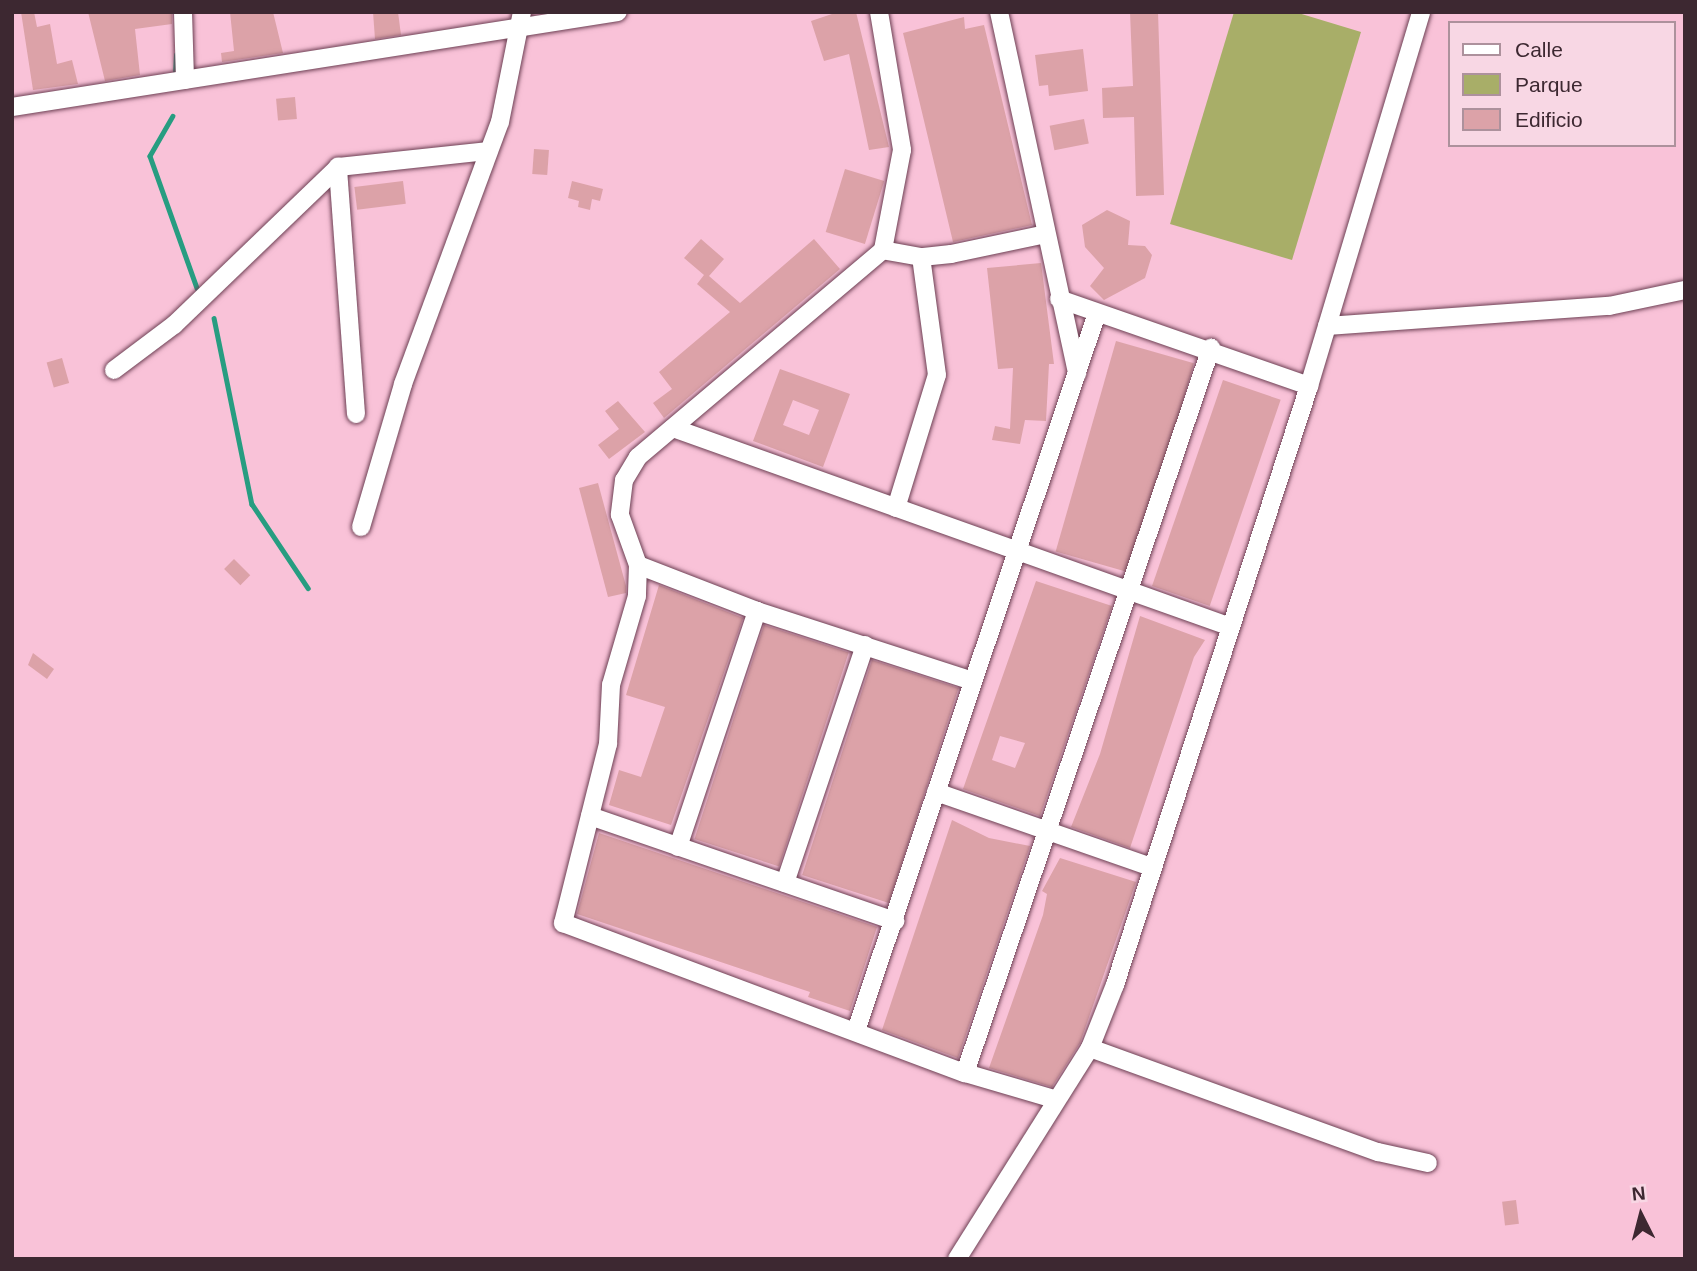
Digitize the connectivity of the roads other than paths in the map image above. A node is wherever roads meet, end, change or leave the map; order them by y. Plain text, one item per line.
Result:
1 (183, 12) edge
2 (618, 12) edge
3 (879, 12) edge
4 (999, 12) edge
5 (1421, 12) edge
6 (522, 19) edge
7 (185, 80) junction
8 (12, 107) edge
9 (487, 152) junction
10 (338, 167) junction
11 (1046, 234) junction
12 (883, 250) junction
13 (921, 257) junction
14 (1685, 290) edge
15 (1059, 299) junction
16 (1097, 313) junction
17 (1327, 326) junction
18 (1211, 348) junction
19 (114, 370) dead end
20 (1077, 374) junction
21 (1309, 386) junction
22 (356, 414) dead end
23 (673, 428) junction
24 (896, 508) junction
25 (361, 527) dead end
26 (1017, 550) junction
27 (638, 565) junction
28 (1125, 589) junction
29 (757, 611) junction
30 (1228, 626) junction
31 (864, 645) junction
32 (973, 681) junction
33 (936, 792) junction
34 (590, 816) junction
35 (1047, 828) junction
36 (678, 846) junction
37 (1151, 867) junction
38 (785, 883) junction
39 (895, 921) junction
40 (856, 1031) junction
41 (1090, 1048) junction
42 (965, 1073) junction
43 (1054, 1099) junction
44 (1429, 1163) dead end
45 (957, 1259) edge

1 - 7 street
2 - 6 street
3 - 12 street
4 - 11 street
5 - 17 street
6 - 7 street
6 - 9 street
7 - 8 street
9 - 10 street
9 - 25 street
10 - 19 street
10 - 22 street
11 - 13 street
11 - 15 street
12 - 13 street
12 - 23 street
13 - 24 street
14 - 17 street
15 - 16 street
15 - 20 street
16 - 18 street
16 - 20 street
17 - 21 street
18 - 21 street
18 - 28 street
20 - 26 street
21 - 30 street
23 - 24 street
23 - 27 street
24 - 26 street
26 - 28 street
26 - 32 street
27 - 29 street
27 - 34 street
28 - 30 street
28 - 35 street
29 - 31 street
29 - 36 street
30 - 37 street
31 - 32 street
31 - 38 street
32 - 33 street
33 - 35 street
33 - 39 street
34 - 36 street
34 - 40 street
35 - 37 street
35 - 42 street
36 - 38 street
37 - 41 street
38 - 39 street
39 - 40 street
40 - 42 street
41 - 43 street
41 - 44 street
42 - 43 street
43 - 45 street

